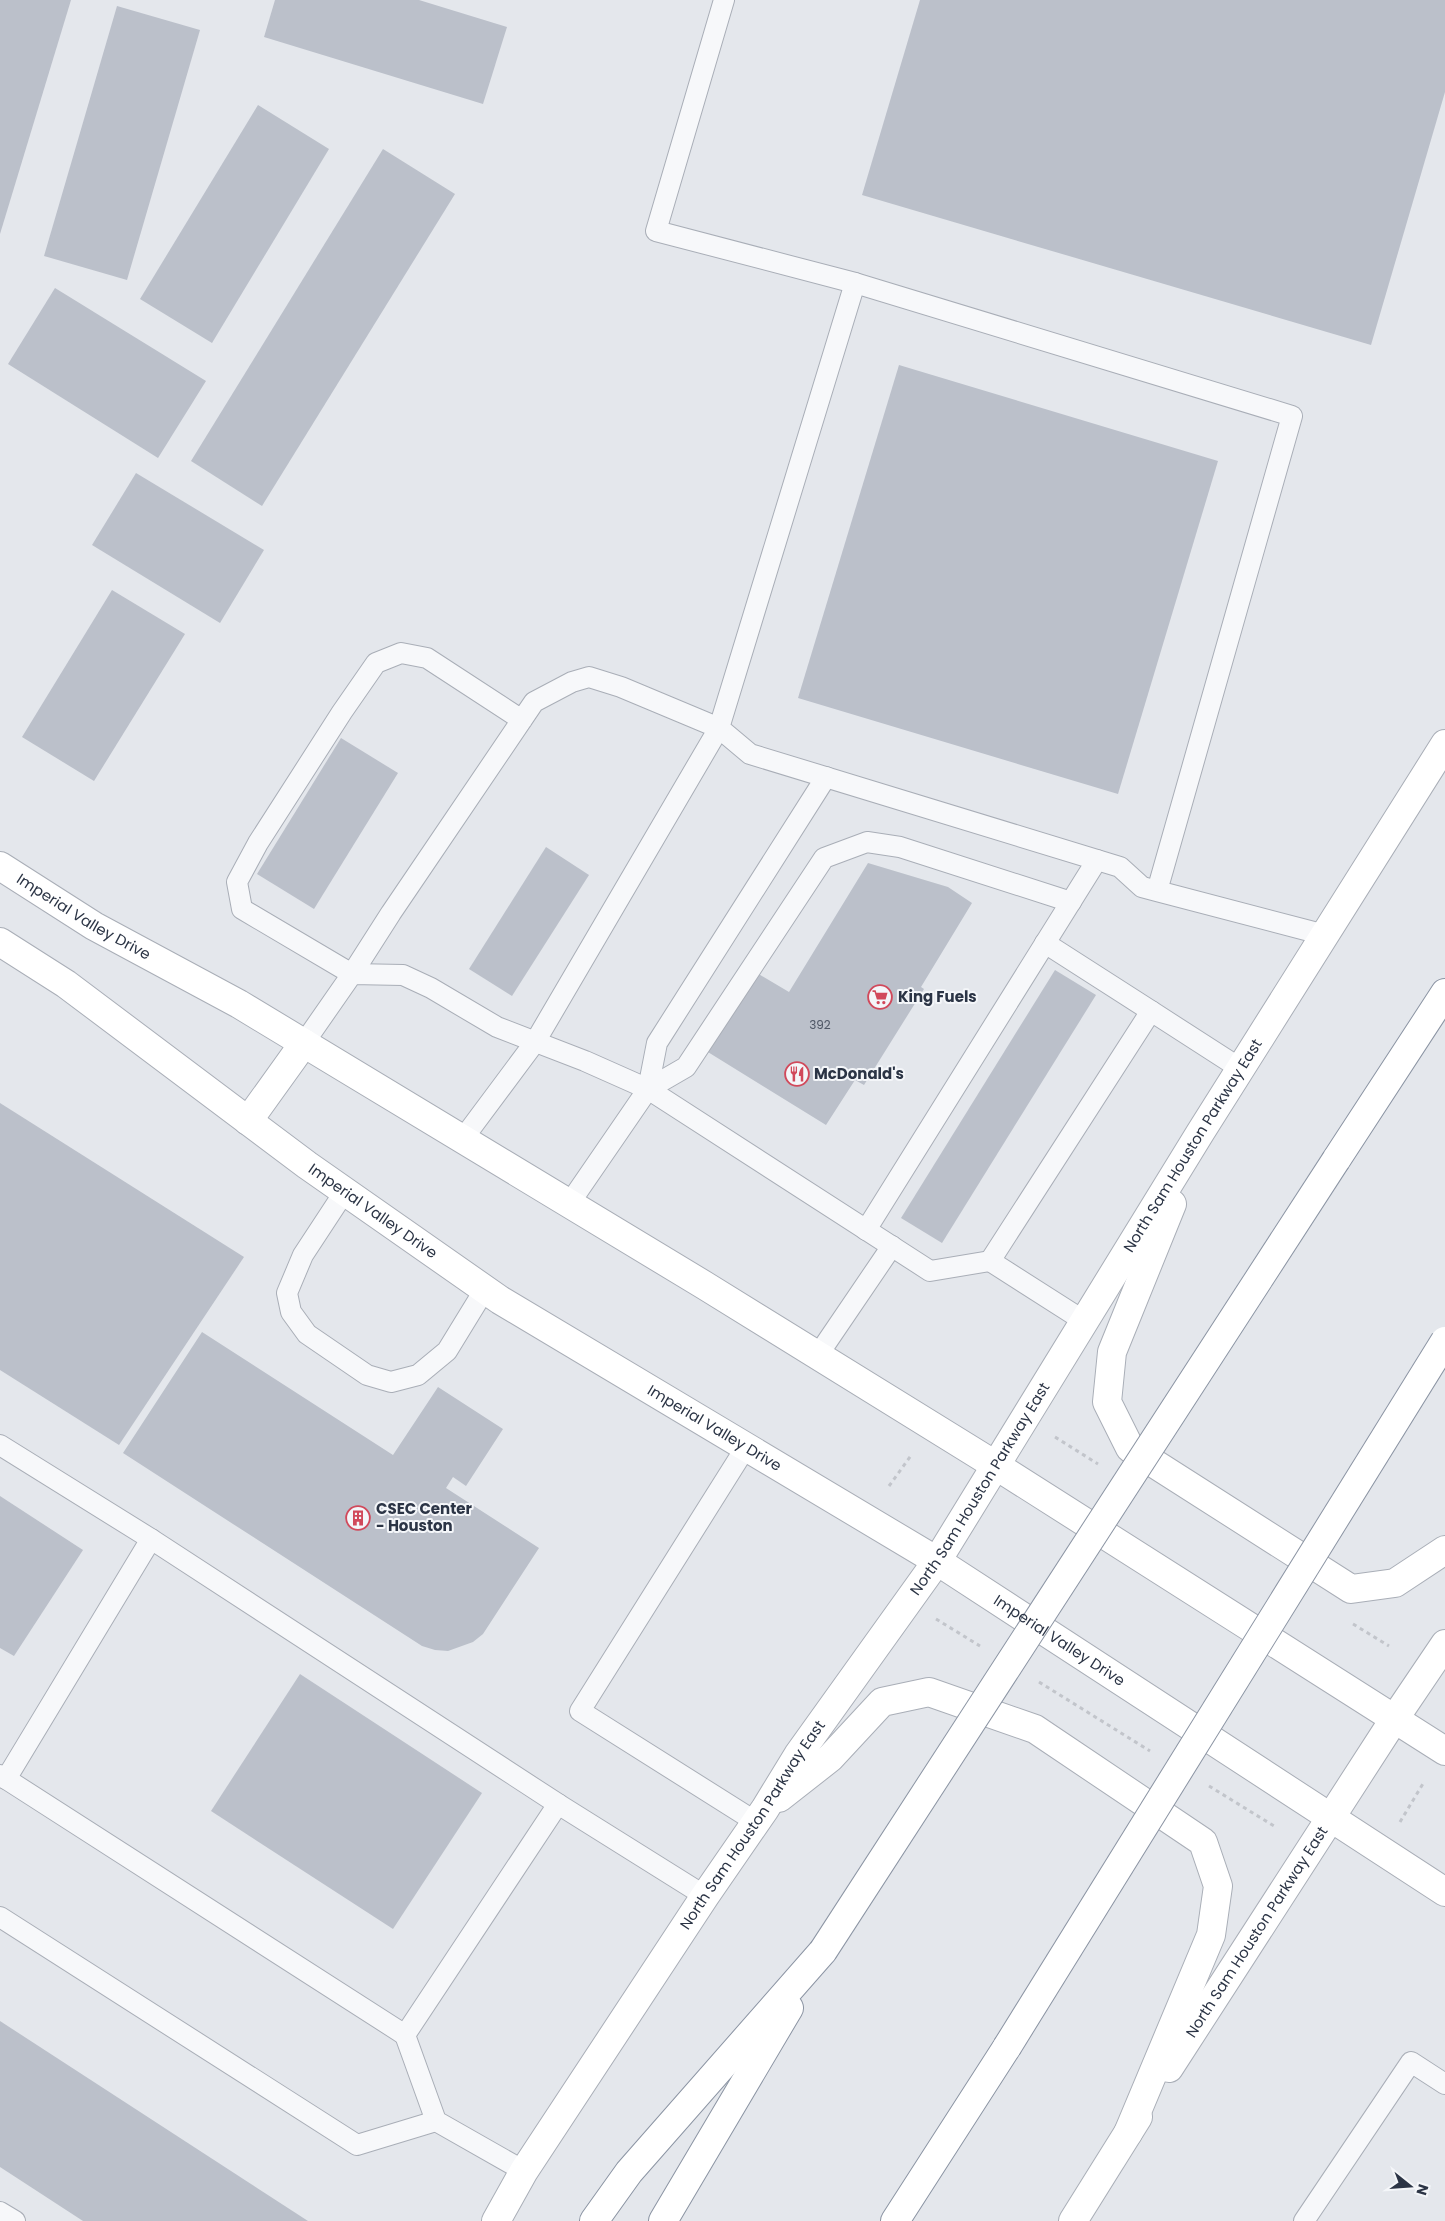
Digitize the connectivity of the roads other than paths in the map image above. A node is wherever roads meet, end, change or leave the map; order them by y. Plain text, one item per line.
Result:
1 (724, 0) edge
2 (855, 283) junction
3 (522, 720) junction
4 (719, 728) junction
5 (1445, 744) edge
6 (826, 777) junction
7 (1097, 860) junction
8 (0, 866) edge
9 (1157, 891) junction
10 (1071, 902) junction
11 (1325, 935) junction
12 (0, 942) edge
13 (1045, 943) junction
14 (352, 974) junction
15 (1445, 993) edge
16 (1151, 1011) junction
17 (535, 1042) junction
18 (304, 1044) junction
19 (1240, 1069) junction
20 (648, 1090) junction
21 (248, 1121) junction
22 (1200, 1133) junction
23 (462, 1140) junction
24 (344, 1191) junction
25 (569, 1204) junction
26 (866, 1230) junction
27 (892, 1246) junction
28 (990, 1261) junction
29 (485, 1289) junction
30 (1084, 1321) junction
31 (1445, 1341) edge
32 (818, 1355) junction
33 (0, 1445) edge
34 (746, 1447) junction
35 (995, 1465) junction
36 (150, 1539) junction
37 (1445, 1550) edge
38 (937, 1561) junction
39 (1445, 1644) edge
40 (1394, 1718) junction
41 (1445, 1751) edge
42 (3, 1777) edge
43 (558, 1804) junction
44 (761, 1815) junction
45 (1330, 1818) junction
46 (1445, 1892) edge
47 (705, 1896) junction
48 (0, 1917) edge
49 (823, 1951) junction
50 (405, 2035) junction
51 (1445, 2084) edge
52 (436, 2121) junction
53 (1128, 2133) junction
54 (524, 2171) junction
55 (0, 2212) edge
56 (14, 2221) edge
57 (496, 2221) edge
58 (594, 2221) edge
59 (663, 2221) edge
60 (895, 2221) edge
61 (1073, 2221) edge
62 (1304, 2221) edge

1 - 2 lane
2 - 4 lane
2 - 9 lane
3 - 4 lane
3 - 14 lane
3 - 14 lane
4 - 6 lane
4 - 17 lane
5 - 11 main road, North Sam Houston Parkway East
6 - 7 lane
6 - 20 lane
7 - 9 lane
7 - 10 lane
8 - 18 main road, Imperial Valley Drive
9 - 11 lane
10 - 13 lane
10 - 20 lane
11 - 19 main road, North Sam Houston Parkway East
12 - 21 main road, Imperial Valley Drive
13 - 16 lane
13 - 26 lane
14 - 17 lane
14 - 18 lane
15 - 49 main road, bridge
16 - 19 lane
16 - 28 lane
17 - 20 lane
17 - 23 lane
18 - 21 main road
18 - 23 main road, Imperial Valley Drive
19 - 22 main road, North Sam Houston Parkway East
20 - 25 lane
20 - 26 lane
21 - 24 main road, Imperial Valley Drive
22 - 30 main road, North Sam Houston Parkway East
22 - 37 main road
23 - 25 main road, Imperial Valley Drive
24 - 29 main road, Imperial Valley Drive
24 - 29 lane
25 - 32 main road, Imperial Valley Drive
26 - 27 lane
27 - 28 lane
27 - 32 lane
28 - 30 lane
29 - 34 main road, Imperial Valley Drive
30 - 35 main road, North Sam Houston Parkway East
31 - 60 main road, bridge
32 - 35 main road, Imperial Valley Drive
33 - 36 lane
34 - 38 main road, Imperial Valley Drive
34 - 44 lane
35 - 38 main road, North Sam Houston Parkway East
35 - 40 main road, Imperial Valley Drive
36 - 42 lane
36 - 43 lane
38 - 44 main road, North Sam Houston Parkway East
38 - 45 main road, Imperial Valley Drive
39 - 40 main road, North Sam Houston Parkway East
40 - 41 main road, Imperial Valley Drive
40 - 45 main road, North Sam Houston Parkway East
42 - 50 lane
43 - 47 lane
43 - 50 lane
44 - 47 main road, North Sam Houston Parkway East
44 - 53 main road
45 - 46 main road, Imperial Valley Drive
45 - 53 main road, North Sam Houston Parkway East
47 - 54 main road, North Sam Houston Parkway East
48 - 52 lane
49 - 58 main road
49 - 59 main road
50 - 52 lane
51 - 62 lane
52 - 54 lane
53 - 61 main road, North Sam Houston Parkway East
54 - 57 main road, North Sam Houston Parkway East
55 - 56 lane

